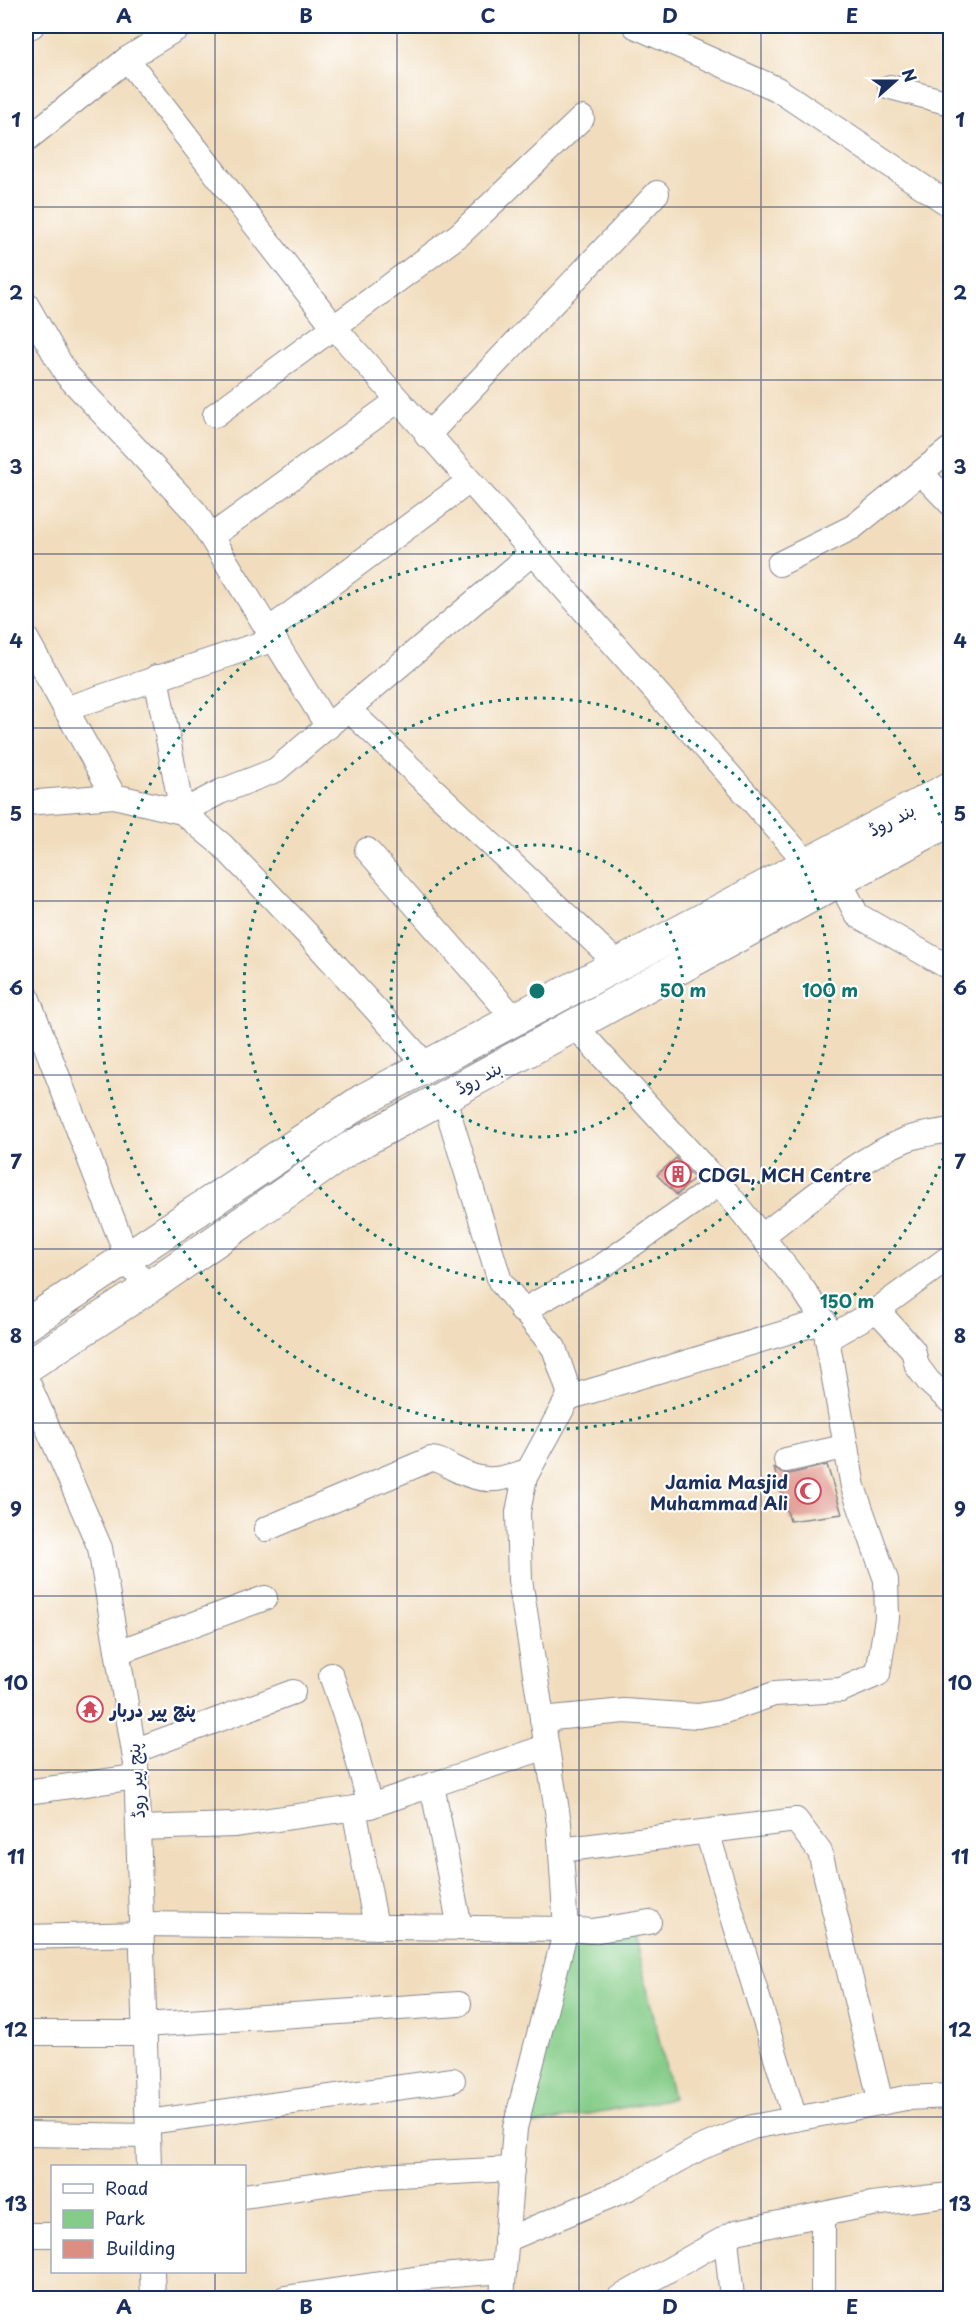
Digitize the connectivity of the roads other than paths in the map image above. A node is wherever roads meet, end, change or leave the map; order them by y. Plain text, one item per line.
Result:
1 (32, 26) edge
2 (181, 26) edge
3 (635, 26) edge
4 (26, 28) edge
5 (127, 59) junction
6 (890, 87) dead end
7 (951, 102) edge
8 (582, 118) dead end
9 (26, 140) edge
10 (657, 193) dead end
11 (951, 205) edge
12 (26, 304) edge
13 (333, 327) junction
14 (397, 401) junction
15 (215, 415) dead end
16 (428, 436) junction
17 (951, 448) edge
18 (921, 473) junction
19 (468, 482) junction
20 (951, 503) edge
21 (212, 536) junction
22 (531, 554) junction
23 (779, 564) dead end
24 (272, 635) junction
25 (26, 638) edge
26 (156, 678) junction
27 (65, 709) junction
28 (348, 710) junction
29 (328, 727) junction
30 (951, 788) edge
31 (114, 796) junction
32 (26, 803) edge
33 (182, 812) junction
34 (951, 820) edge
35 (367, 850) dead end
36 (807, 863) junction
37 (839, 880) junction
38 (617, 963) junction
39 (951, 968) edge
40 (26, 994) edge
41 (514, 1018) junction
42 (574, 1025) junction
43 (426, 1065) junction
44 (443, 1095) junction
45 (951, 1130) edge
46 (719, 1184) junction
47 (762, 1236) junction
48 (951, 1257) edge
49 (128, 1259) junction
50 (146, 1289) junction
51 (877, 1310) junction
52 (522, 1311) junction
53 (26, 1325) edge
54 (825, 1330) junction
55 (26, 1367) edge
56 (26, 1378) edge
57 (568, 1398) junction
58 (951, 1401) edge
59 (844, 1448) junction
60 (786, 1460) dead end
61 (528, 1471) junction
62 (266, 1529) dead end
63 (265, 1598) dead end
64 (118, 1652) junction
65 (331, 1675) dead end
66 (293, 1692) dead end
67 (542, 1719) junction
68 (546, 1747) junction
69 (134, 1751) junction
70 (136, 1777) junction
71 (432, 1785) junction
72 (26, 1792) edge
73 (362, 1807) junction
74 (138, 1828) junction
75 (707, 1832) junction
76 (561, 1850) junction
77 (649, 1922) dead end
78 (376, 1927) junction
79 (460, 1928) junction
80 (141, 1929) junction
81 (566, 1929) junction
82 (26, 1937) edge
83 (459, 2004) dead end
84 (144, 2029) junction
85 (26, 2033) edge
86 (453, 2079) dead end
87 (951, 2096) edge
88 (881, 2103) junction
89 (795, 2119) junction
90 (148, 2129) junction
91 (26, 2134) edge
92 (149, 2165) edge
93 (512, 2169) junction
94 (951, 2194) edge
95 (246, 2196) edge
96 (823, 2214) junction
97 (26, 2235) edge
98 (51, 2235) edge
99 (726, 2238) junction
100 (506, 2240) junction
101 (504, 2271) junction
102 (153, 2273) edge
103 (153, 2298) edge
104 (285, 2298) edge
105 (502, 2298) edge
106 (619, 2298) edge
107 (732, 2298) edge
108 (823, 2298) edge

1 - 4 street
2 - 5 street
3 - 11 street
5 - 9 street
5 - 13 street
6 - 7 street
8 - 13 street
10 - 16 street
12 - 21 street
13 - 14 street
13 - 15 street
14 - 16 street
14 - 21 street
16 - 19 street
17 - 18 street
18 - 20 street
18 - 23 street
19 - 22 street
19 - 24 street
21 - 24 street
22 - 28 street
22 - 36 street
24 - 26 street
24 - 29 street
25 - 27 street
26 - 27 street
26 - 33 street
27 - 31 street
28 - 29 street
28 - 38 street
29 - 33 street
30 - 36 main road, بند روڈ
31 - 32 street
31 - 33 street
33 - 43 street
34 - 37 main road, بند روڈ
35 - 41 street
36 - 38 main road, بند روڈ
37 - 39 street
37 - 42 main road, بند روڈ
38 - 41 main road, بند روڈ
40 - 49 street
41 - 43 main road, بند روڈ
42 - 44 main road, بند روڈ
42 - 46 street
43 - 49 main road, بند روڈ
44 - 50 main road, بند روڈ
44 - 52 street
45 - 47 street
46 - 47 street
46 - 52 street
47 - 54 street
48 - 51 street
49 - 50 street
49 - 53 main road, بند روڈ
50 - 55 main road, بند روڈ
51 - 54 street
51 - 58 street
52 - 57 street
54 - 57 street
54 - 59 street
56 - 64 street, پنج پیر روڈ
57 - 61 street
59 - 60 street
59 - 67 street
61 - 62 street
61 - 67 street
63 - 64 street
64 - 69 street, پنج پیر روڈ
65 - 73 street
66 - 69 street
67 - 68 street
68 - 71 street
68 - 76 street
69 - 70 street, پنج پیر روڈ
70 - 72 street
70 - 74 street, پنج پیر روڈ
71 - 73 street
71 - 79 street
73 - 74 street
73 - 78 street
74 - 80 street, پنج پیر روڈ
75 - 76 street
75 - 88 street
75 - 89 street
76 - 81 street
77 - 81 street
78 - 79 street
78 - 80 street
79 - 81 street
80 - 82 street
80 - 84 street, پنج پیر روڈ
81 - 93 street
83 - 84 street
84 - 85 street
84 - 90 street, پنج پیر روڈ
86 - 90 street
87 - 88 street
88 - 89 street
89 - 100 street
90 - 91 street
90 - 92 street, پنج پیر روڈ
93 - 95 street
93 - 100 street
94 - 96 street
96 - 99 street
96 - 108 street
97 - 98 street
99 - 106 street
99 - 107 street
100 - 101 street
101 - 104 street
101 - 105 street
102 - 103 street

